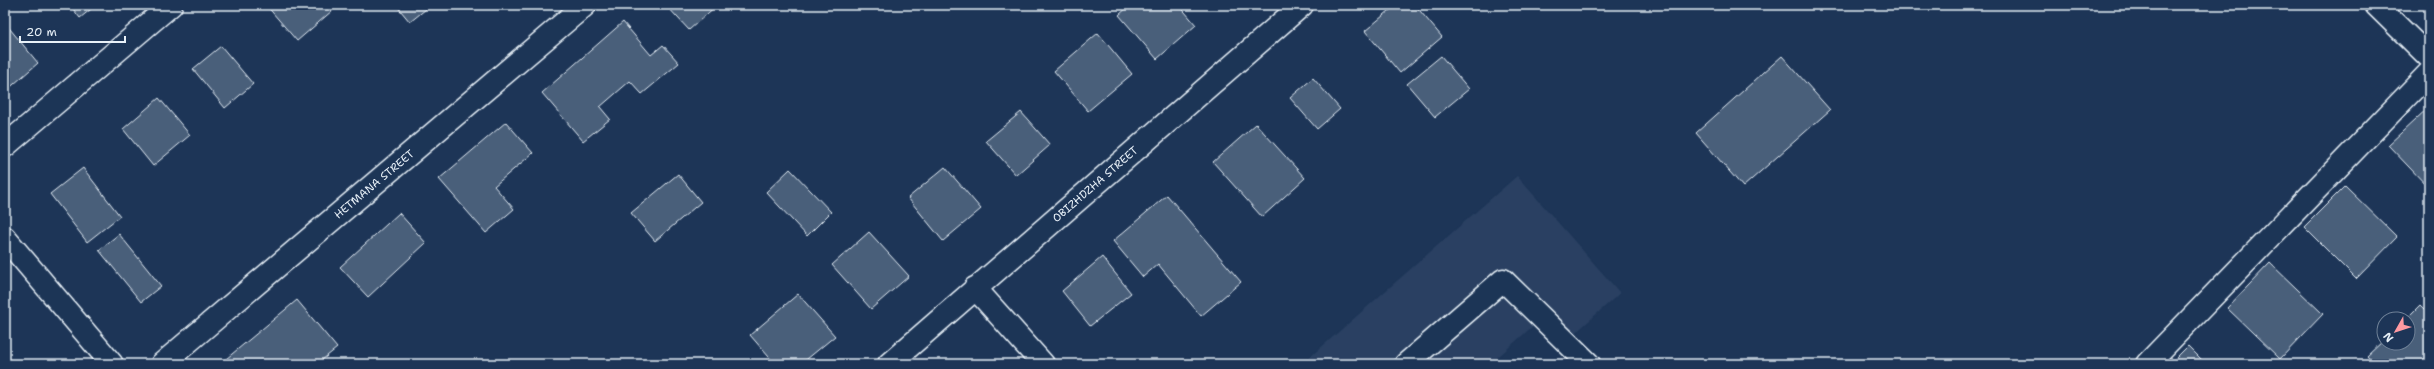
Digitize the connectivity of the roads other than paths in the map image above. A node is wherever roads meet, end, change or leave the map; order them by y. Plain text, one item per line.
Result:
1 (171, 5) edge
2 (585, 5) edge
3 (1302, 5) edge
4 (2376, 5) edge
5 (2429, 57) edge
6 (2429, 73) edge
7 (5, 146) edge
8 (5, 238) edge
9 (975, 288) junction
10 (112, 364) edge
11 (162, 364) edge
12 (889, 364) edge
13 (1043, 364) edge
14 (1406, 364) edge
15 (1589, 364) edge
16 (2147, 364) edge

1 - 7 street
2 - 11 street, HETMANA STREET
3 - 9 street, OBIZHDZHA STREET
4 - 5 street
6 - 16 street
8 - 10 street
9 - 12 street, OBIZHDZHA STREET
9 - 13 street
14 - 15 street

